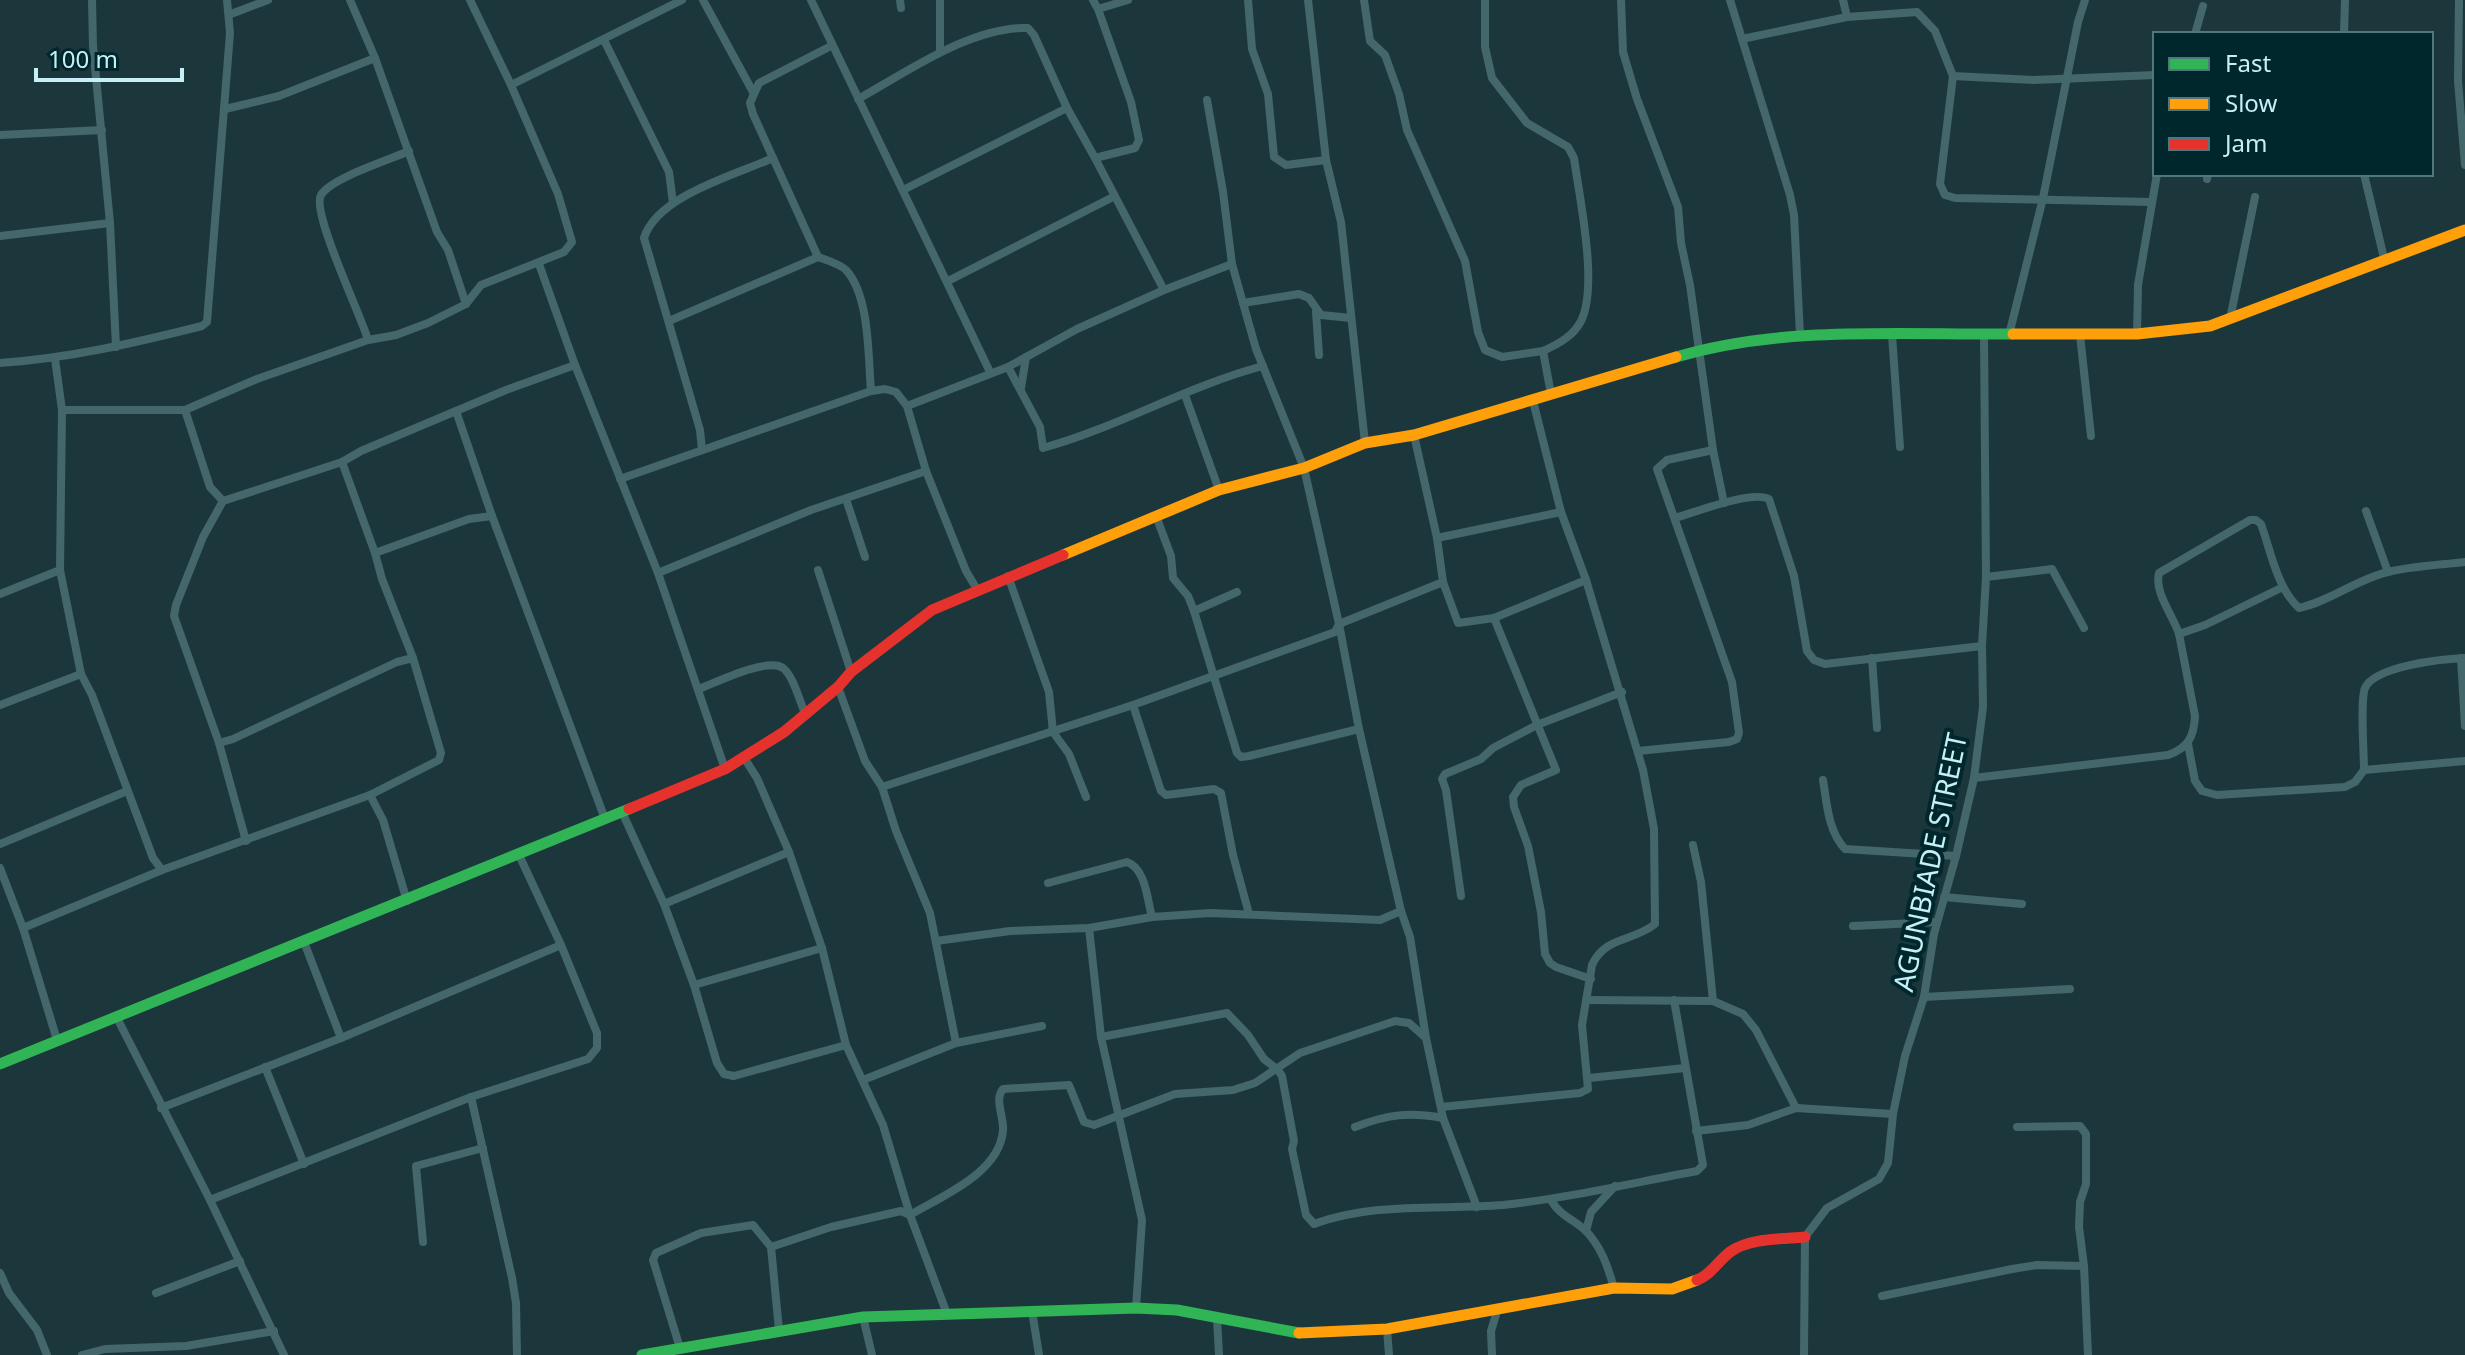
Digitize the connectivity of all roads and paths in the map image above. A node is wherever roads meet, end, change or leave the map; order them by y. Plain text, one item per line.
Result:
1 (92, 0) edge
2 (227, 0) edge
3 (268, 0) edge
4 (350, 0) edge
5 (470, 0) edge
6 (682, 0) edge
7 (703, 0) edge
8 (811, 0) edge
9 (940, 0) edge
10 (1128, 0) edge
11 (1248, 0) edge
12 (1308, 0) edge
13 (1364, 0) edge
14 (1485, 0) edge
15 (1621, 0) edge
16 (1730, 0) edge
17 (1843, 0) edge
18 (2085, 0) edge
19 (2345, 0) edge
20 (2459, 0) edge
21 (1096, 4) edge
22 (2203, 6) dead end
23 (231, 14) junction
24 (1847, 17) junction
25 (2196, 32) edge
26 (2344, 32) edge
27 (1742, 39) junction
28 (604, 40) junction
29 (831, 46) junction
30 (940, 51) junction
31 (375, 58) junction
32 (2153, 75) edge
33 (1953, 76) junction
34 (2068, 79) junction
35 (2462, 81) edge
36 (511, 85) junction
37 (753, 92) junction
38 (858, 99) junction
39 (1207, 100) dead end
40 (1067, 108) junction
41 (225, 109) junction
42 (102, 130) junction
43 (0, 135) edge
44 (409, 151) junction
45 (773, 158) junction
46 (1095, 158) junction
47 (1326, 160) junction
48 (2465, 165) edge
49 (2157, 176) edge
50 (2364, 176) edge
51 (903, 190) junction
52 (1113, 197) junction
53 (2255, 197) dead end
54 (2043, 198) junction
55 (2152, 202) junction
56 (673, 203) junction
57 (110, 223) junction
58 (2464, 232) edge
59 (0, 236) edge
60 (818, 257) junction
61 (2384, 258) junction
62 (539, 264) junction
63 (1232, 264) junction
64 (948, 281) junction
65 (1164, 290) junction
66 (1243, 303) junction
67 (466, 304) junction
68 (1316, 311) junction
69 (1351, 318) junction
70 (2230, 319) junction
71 (669, 321) junction
72 (2137, 334) junction
73 (1800, 335) junction
74 (1892, 335) junction
75 (1984, 335) junction
76 (2009, 335) junction
77 (2080, 335) junction
78 (368, 340) junction
79 (116, 347) junction
80 (1700, 350) junction
81 (1543, 351) junction
82 (1319, 355) dead end
83 (1026, 357) junction
84 (55, 359) junction
85 (0, 363) edge
86 (575, 365) junction
87 (1263, 366) junction
88 (1008, 367) junction
89 (990, 372) junction
90 (1020, 389) junction
91 (871, 391) junction
92 (1551, 394) junction
93 (1185, 395) junction
94 (1533, 401) junction
95 (907, 406) junction
96 (62, 410) junction
97 (185, 410) junction
98 (456, 411) junction
99 (1414, 435) junction
100 (2091, 436) dead end
101 (1365, 443) junction
102 (1900, 447) dead end
103 (702, 450) junction
104 (1713, 450) junction
105 (342, 462) junction
106 (1304, 468) junction
107 (926, 471) junction
108 (620, 479) junction
109 (1219, 490) junction
110 (846, 499) junction
111 (223, 501) junction
112 (1724, 503) junction
113 (2366, 511) dead end
114 (1561, 512) junction
115 (492, 516) junction
116 (1156, 516) junction
117 (1675, 518) junction
118 (1437, 538) junction
119 (375, 553) junction
120 (865, 557) dead end
121 (2465, 562) edge
122 (60, 570) junction
123 (818, 570) dead end
124 (2388, 572) junction
125 (658, 573) junction
126 (1008, 576) junction
127 (1986, 577) junction
128 (1586, 580) junction
129 (1443, 582) junction
130 (2283, 587) junction
131 (978, 591) junction
132 (1237, 592) dead end
133 (0, 594) edge
134 (1194, 611) junction
135 (1494, 618) junction
136 (1339, 624) junction
137 (2084, 628) dead end
138 (2179, 634) junction
139 (1982, 646) junction
140 (413, 658) junction
141 (1872, 658) junction
142 (2463, 658) edge
143 (851, 672) junction
144 (81, 674) junction
145 (1212, 676) junction
146 (838, 687) junction
147 (699, 689) junction
148 (1622, 692) junction
149 (0, 705) edge
150 (1133, 705) junction
151 (805, 713) junction
152 (1537, 725) junction
153 (2465, 726) edge
154 (1877, 728) dead end
155 (1359, 729) junction
156 (1053, 732) junction
157 (219, 743) junction
158 (2188, 744) junction
159 (1638, 751) junction
160 (743, 756) junction
161 (2465, 761) edge
162 (725, 769) junction
163 (2364, 770) junction
164 (1974, 778) junction
165 (1823, 780) dead end
166 (882, 787) junction
167 (127, 791) junction
168 (370, 795) junction
169 (1086, 797) dead end
170 (622, 812) junction
171 (605, 819) junction
172 (246, 841) junction
173 (0, 844) edge
174 (1693, 845) dead end
175 (789, 852) junction
176 (519, 855) junction
177 (1956, 856) junction
178 (153, 858) junction
179 (0, 868) edge
180 (162, 870) junction
181 (151, 874) junction
182 (1048, 883) dead end
183 (1461, 896) dead end
184 (1944, 897) junction
185 (407, 901) junction
186 (664, 904) junction
187 (2022, 904) dead end
188 (1401, 911) junction
189 (1249, 914) junction
190 (1152, 917) junction
191 (1937, 922) junction
192 (1853, 926) dead end
193 (23, 928) junction
194 (1089, 928) junction
195 (936, 941) junction
196 (304, 942) junction
197 (561, 945) junction
198 (822, 948) junction
199 (1591, 979) junction
200 (694, 985) junction
201 (2070, 989) dead end
202 (1924, 997) junction
203 (1587, 1000) junction
204 (1674, 1000) junction
205 (1713, 1001) junction
206 (116, 1016) junction
207 (1042, 1026) dead end
208 (1101, 1037) junction
209 (341, 1038) junction
210 (1426, 1038) junction
211 (57, 1040) junction
212 (956, 1043) junction
213 (846, 1045) junction
214 (0, 1064) edge
215 (265, 1067) junction
216 (1685, 1068) junction
217 (1278, 1070) junction
218 (1589, 1078) junction
219 (863, 1080) junction
220 (471, 1097) junction
221 (1441, 1107) junction
222 (161, 1108) junction
223 (1796, 1108) junction
224 (1893, 1114) junction
225 (1120, 1116) junction
226 (1443, 1118) junction
227 (1355, 1127) dead end
228 (2017, 1127) dead end
229 (1696, 1131) junction
230 (483, 1148) junction
231 (304, 1164) junction
232 (1615, 1186) junction
233 (210, 1200) junction
234 (1551, 1200) junction
235 (1477, 1207) junction
236 (910, 1215) junction
237 (1586, 1231) junction
238 (1805, 1237) junction
239 (423, 1242) dead end
240 (771, 1247) junction
241 (240, 1261) junction
242 (2084, 1266) junction
243 (0, 1273) edge
244 (1614, 1288) junction
245 (156, 1293) dead end
246 (5, 1295) edge
247 (1882, 1296) dead end
248 (1136, 1308) junction
249 (1498, 1308) junction
250 (1032, 1311) junction
251 (947, 1314) junction
252 (863, 1317) junction
253 (1217, 1318) junction
254 (1387, 1329) junction
255 (779, 1330) junction
256 (274, 1331) junction
257 (680, 1348) junction
258 (655, 1353) edge
259 (47, 1355) edge
260 (82, 1355) edge
261 (284, 1355) edge
262 (517, 1355) edge
263 (642, 1355) edge
264 (872, 1355) edge
265 (1039, 1355) edge
266 (1219, 1355) edge
267 (1389, 1355) edge
268 (1492, 1355) edge
269 (1804, 1355) edge
270 (2088, 1355) edge

1 - 42 street
2 - 23 street
3 - 23 street
4 - 31 street
5 - 36 street
6 - 28 street
7 - 37 street
8 - 29 street
9 - 30 street
10 - 21 street
11 - 47 street
12 - 47 street
13 - 81 street
14 - 81 street
15 - 80 street
16 - 27 street
17 - 24 street
18 - 34 street
19 - 26 street
20 - 35 street
21 - 46 street
22 - 25 street
23 - 41 street
24 - 27 street
24 - 33 street
27 - 73 street
28 - 36 street
28 - 56 street
29 - 37 street
29 - 38 street
30 - 38 street
30 - 40 street
31 - 41 street
31 - 44 street
32 - 34 street
33 - 34 street
33 - 54 street
34 - 54 street
35 - 48 street
36 - 62 street
37 - 45 street
38 - 51 street
39 - 63 street
40 - 46 street
40 - 51 street
41 - 79 street
42 - 43 street
42 - 57 street
44 - 67 street
44 - 78 street
45 - 56 street
45 - 60 street
46 - 52 street
47 - 69 street
49 - 55 street
50 - 61 street
51 - 64 street
52 - 64 street
52 - 65 street
53 - 70 street
54 - 55 street
54 - 76 street
55 - 72 street
56 - 71 street
57 - 59 street
57 - 79 street
58 - 61 street
60 - 71 street
60 - 91 street
61 - 70 street
62 - 67 street
62 - 86 street
63 - 65 street
63 - 66 street
64 - 89 street
65 - 83 street
66 - 68 street
66 - 87 street
67 - 78 street
68 - 69 street
68 - 82 street
69 - 101 street
70 - 72 street
71 - 103 street
72 - 77 street
73 - 74 street
73 - 80 street
74 - 75 street
74 - 102 street
75 - 76 street
75 - 127 street, AGUNBIADE STREET
76 - 77 street
77 - 100 street
78 - 97 street
79 - 84 street
80 - 92 street
80 - 104 street
81 - 92 street
83 - 88 street
83 - 90 street
84 - 85 street
84 - 96 street
86 - 98 street
86 - 108 street
87 - 93 street
87 - 106 street
88 - 89 street
88 - 90 street
89 - 95 street
90 - 93 street
91 - 95 street
91 - 103 street
92 - 94 street
93 - 109 street
94 - 99 street
94 - 114 street
95 - 107 street
96 - 97 street
96 - 122 street
97 - 111 street
98 - 105 street
98 - 115 street
99 - 101 street
99 - 118 street
101 - 106 street
103 - 108 street
104 - 112 street
104 - 117 street
105 - 111 street
105 - 119 street
106 - 109 street
106 - 136 street
107 - 110 street
107 - 131 street
108 - 125 street
109 - 116 street
110 - 120 street
110 - 125 street
111 - 157 street
112 - 117 street
112 - 141 street
113 - 124 street
114 - 118 street
114 - 128 street
115 - 119 street
115 - 171 street
116 - 126 street
116 - 134 street
117 - 159 street
118 - 129 street
119 - 140 street
121 - 124 street
122 - 133 street
122 - 144 street
123 - 143 street
124 - 130 street
125 - 147 street
126 - 131 street
126 - 156 street
127 - 137 street
127 - 139 street, AGUNBIADE STREET
128 - 135 street
128 - 148 street
129 - 135 street
129 - 136 street
130 - 138 street
130 - 138 street
131 - 143 street
132 - 134 street
134 - 145 street
135 - 152 street
136 - 145 street
136 - 155 street
138 - 158 street
139 - 141 street
139 - 164 street, AGUNBIADE STREET
140 - 157 street
140 - 168 street
141 - 154 street
142 - 153 street
142 - 163 street
143 - 146 street
144 - 149 street
144 - 167 street
145 - 150 street
145 - 155 street
146 - 151 street
146 - 166 street
147 - 151 street
147 - 162 street
148 - 152 street
148 - 159 street
150 - 156 street
150 - 189 street
151 - 160 street
152 - 183 street
152 - 199 street
155 - 188 street
156 - 166 street
156 - 169 street
157 - 172 street
158 - 163 street
158 - 164 street
159 - 199 street
160 - 162 street
160 - 175 street
161 - 163 street
162 - 170 street
164 - 177 street, AGUNBIADE STREET
165 - 177 street
166 - 195 street
167 - 173 street
167 - 178 street
168 - 172 street
168 - 185 street
170 - 171 street
170 - 186 street
171 - 176 street
172 - 180 street
174 - 205 street
175 - 186 street
175 - 198 street
176 - 185 street
176 - 197 street
177 - 184 street, AGUNBIADE STREET
178 - 180 street
178 - 181 street
179 - 193 street
180 - 181 street
181 - 193 street
182 - 190 street
184 - 187 street
184 - 191 street, AGUNBIADE STREET
185 - 196 street
186 - 200 street
188 - 189 street
188 - 210 street
189 - 190 street
190 - 194 street
191 - 192 street
191 - 202 street, AGUNBIADE STREET
193 - 211 street
194 - 195 street
194 - 208 street
195 - 212 street
196 - 206 street
196 - 209 street
197 - 209 street
197 - 220 street
198 - 200 street
198 - 213 street
199 - 203 street
200 - 213 street
201 - 202 street
202 - 224 street, AGUNBIADE STREET
203 - 204 street
203 - 218 street
204 - 205 street
204 - 216 street
205 - 223 street
206 - 211 street
206 - 222 street
207 - 212 street
208 - 217 street
208 - 225 street
209 - 215 street
210 - 217 street
210 - 221 street
211 - 214 street
212 - 219 street
213 - 219 street
215 - 222 street
215 - 231 street
216 - 218 street
216 - 229 street
217 - 225 street
217 - 235 street
218 - 221 street
219 - 236 street
220 - 230 street
220 - 231 street
221 - 226 street
222 - 233 street
223 - 224 street
223 - 229 street
224 - 238 street, AGUNBIADE STREET
225 - 236 street
225 - 248 street
226 - 227 street
226 - 235 street
228 - 242 street
229 - 232 street
230 - 239 street
230 - 262 street
231 - 233 street
232 - 234 street
232 - 237 street
233 - 241 street
234 - 235 street
234 - 237 street
236 - 240 street
236 - 251 street
237 - 244 street
238 - 244 street
238 - 269 street
240 - 255 street
240 - 257 street
241 - 245 street
241 - 256 street
242 - 247 street
242 - 270 street
243 - 246 street
244 - 249 street
246 - 259 street
248 - 250 street
248 - 253 street
249 - 254 street
249 - 268 street
250 - 251 street
250 - 265 street
251 - 252 street
252 - 255 street
252 - 264 street
253 - 254 street
253 - 266 street
254 - 267 street
255 - 257 street
256 - 260 street
256 - 261 street
257 - 258 street
258 - 263 street

